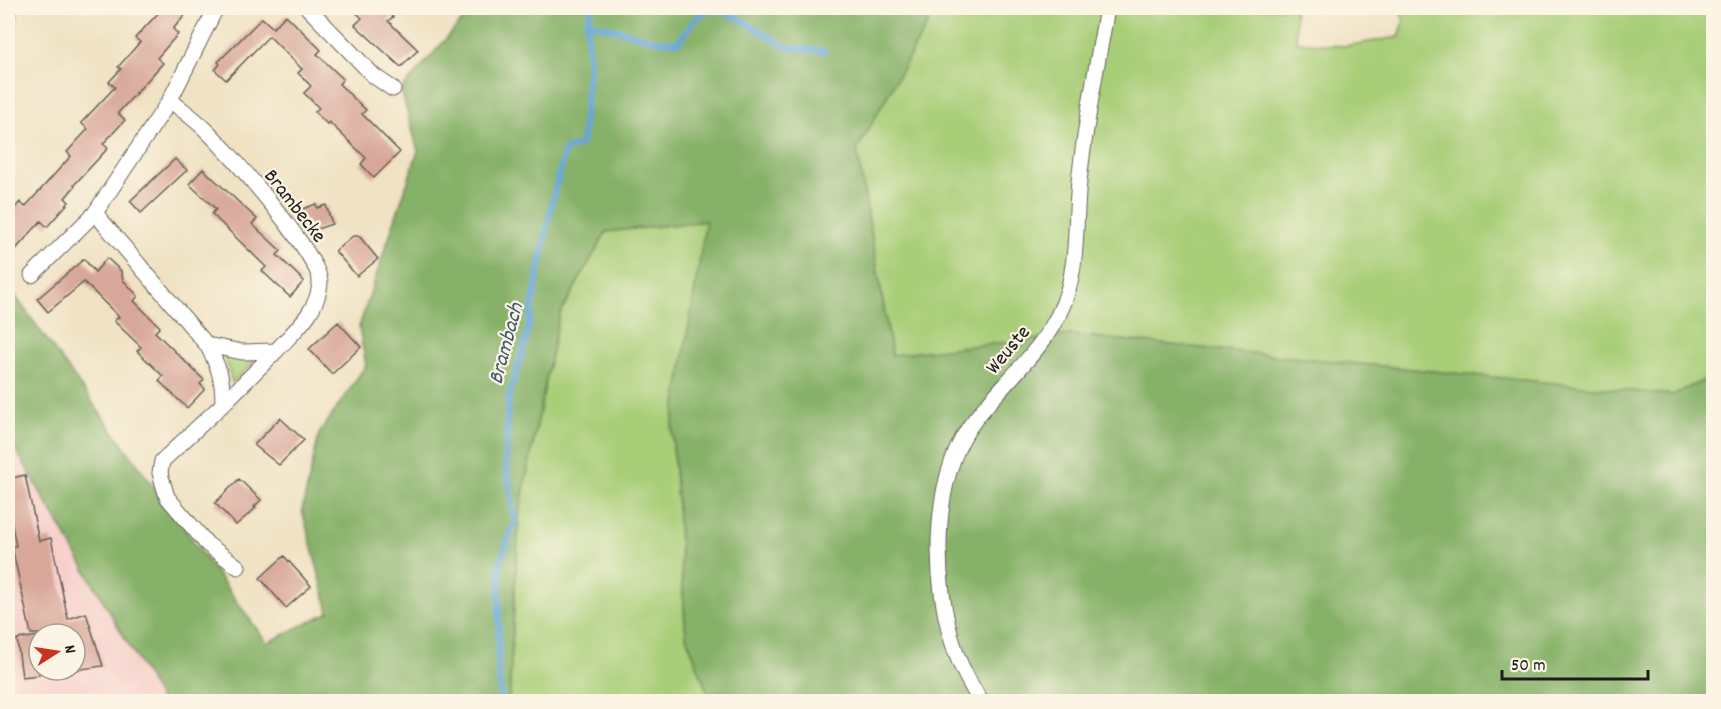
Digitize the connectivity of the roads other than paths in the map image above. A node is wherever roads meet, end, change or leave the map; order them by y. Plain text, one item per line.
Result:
1 (216, 8) edge
2 (308, 8) edge
3 (1107, 8) edge
4 (393, 89) dead end
5 (170, 100) junction
6 (95, 213) junction
7 (32, 275) dead end
8 (207, 345) junction
9 (276, 351) junction
10 (223, 405) junction
11 (238, 567) dead end
12 (981, 702) edge

1 - 5 street
2 - 4 street
3 - 12 street, Weuste
5 - 6 street
5 - 9 street, Brambecke
6 - 7 street
6 - 8 street
8 - 9 street
8 - 10 street
9 - 10 street, Brambecke
10 - 11 street, Brambecke

